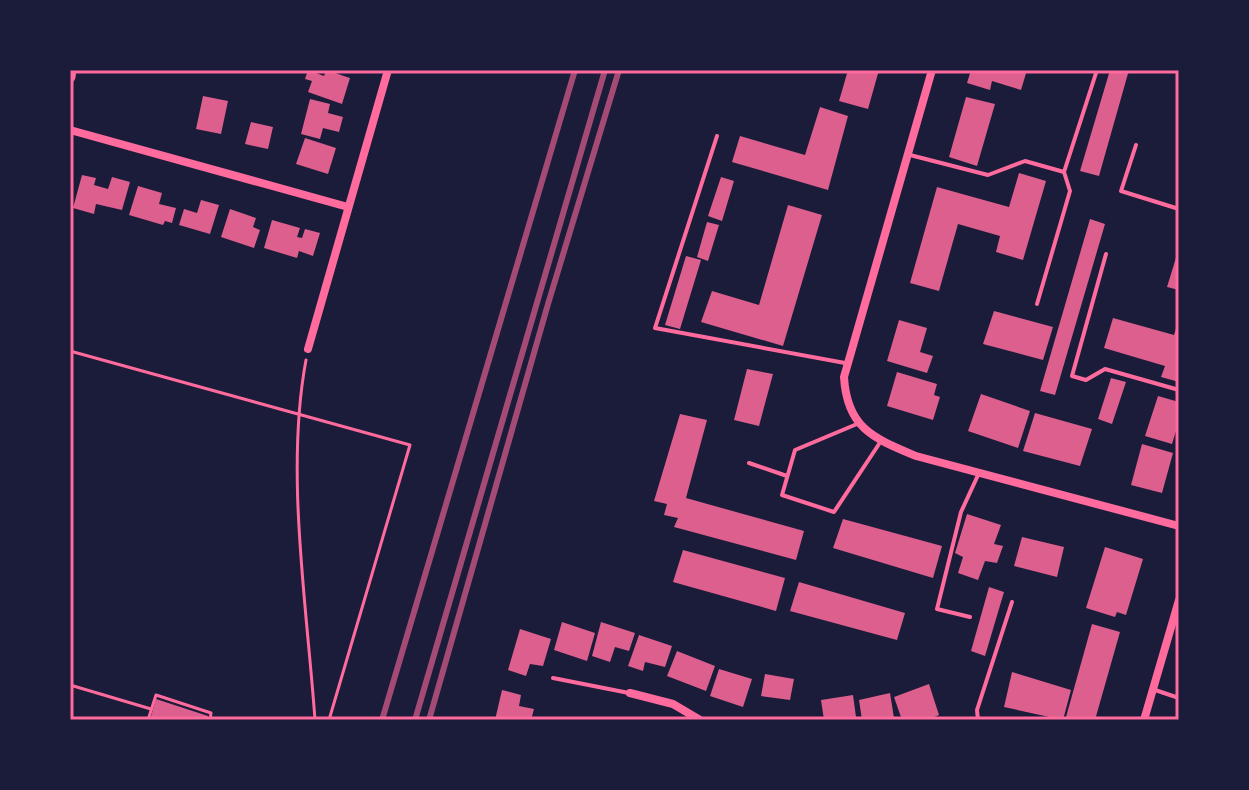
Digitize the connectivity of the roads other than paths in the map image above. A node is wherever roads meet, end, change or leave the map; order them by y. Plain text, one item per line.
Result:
1 (71, 70) edge
2 (388, 70) edge
3 (932, 70) edge
4 (1097, 70) edge
5 (70, 77) edge
6 (70, 130) edge
7 (717, 136) dead end
8 (1136, 145) dead end
9 (907, 154) junction
10 (1064, 172) junction
11 (348, 207) junction
12 (1179, 209) edge
13 (1106, 254) dead end
14 (1037, 304) dead end
15 (308, 349) road end
16 (848, 364) junction
17 (1179, 390) edge
18 (857, 424) junction
19 (881, 441) junction
20 (749, 463) dead end
21 (979, 473) junction
22 (787, 476) junction
23 (1179, 526) edge
24 (1179, 600) edge
25 (1012, 602) dead end
26 (970, 617) dead end
27 (553, 678) dead end
28 (1153, 689) junction
29 (630, 693) joint
30 (1179, 698) edge
31 (700, 720) edge
32 (978, 720) edge
33 (1144, 720) edge

1 - 5 street
2 - 11 street
3 - 9 street
4 - 10 lane
6 - 11 street
7 - 16 lane
8 - 12 lane
9 - 10 lane
9 - 16 street
10 - 14 lane
11 - 15 street
13 - 17 lane
16 - 18 street
18 - 19 street
18 - 22 lane
19 - 21 street
19 - 22 lane
20 - 22 lane
21 - 23 street
21 - 26 lane
24 - 28 street
25 - 32 lane
27 - 29 lane
28 - 30 lane
28 - 33 street
29 - 31 street

